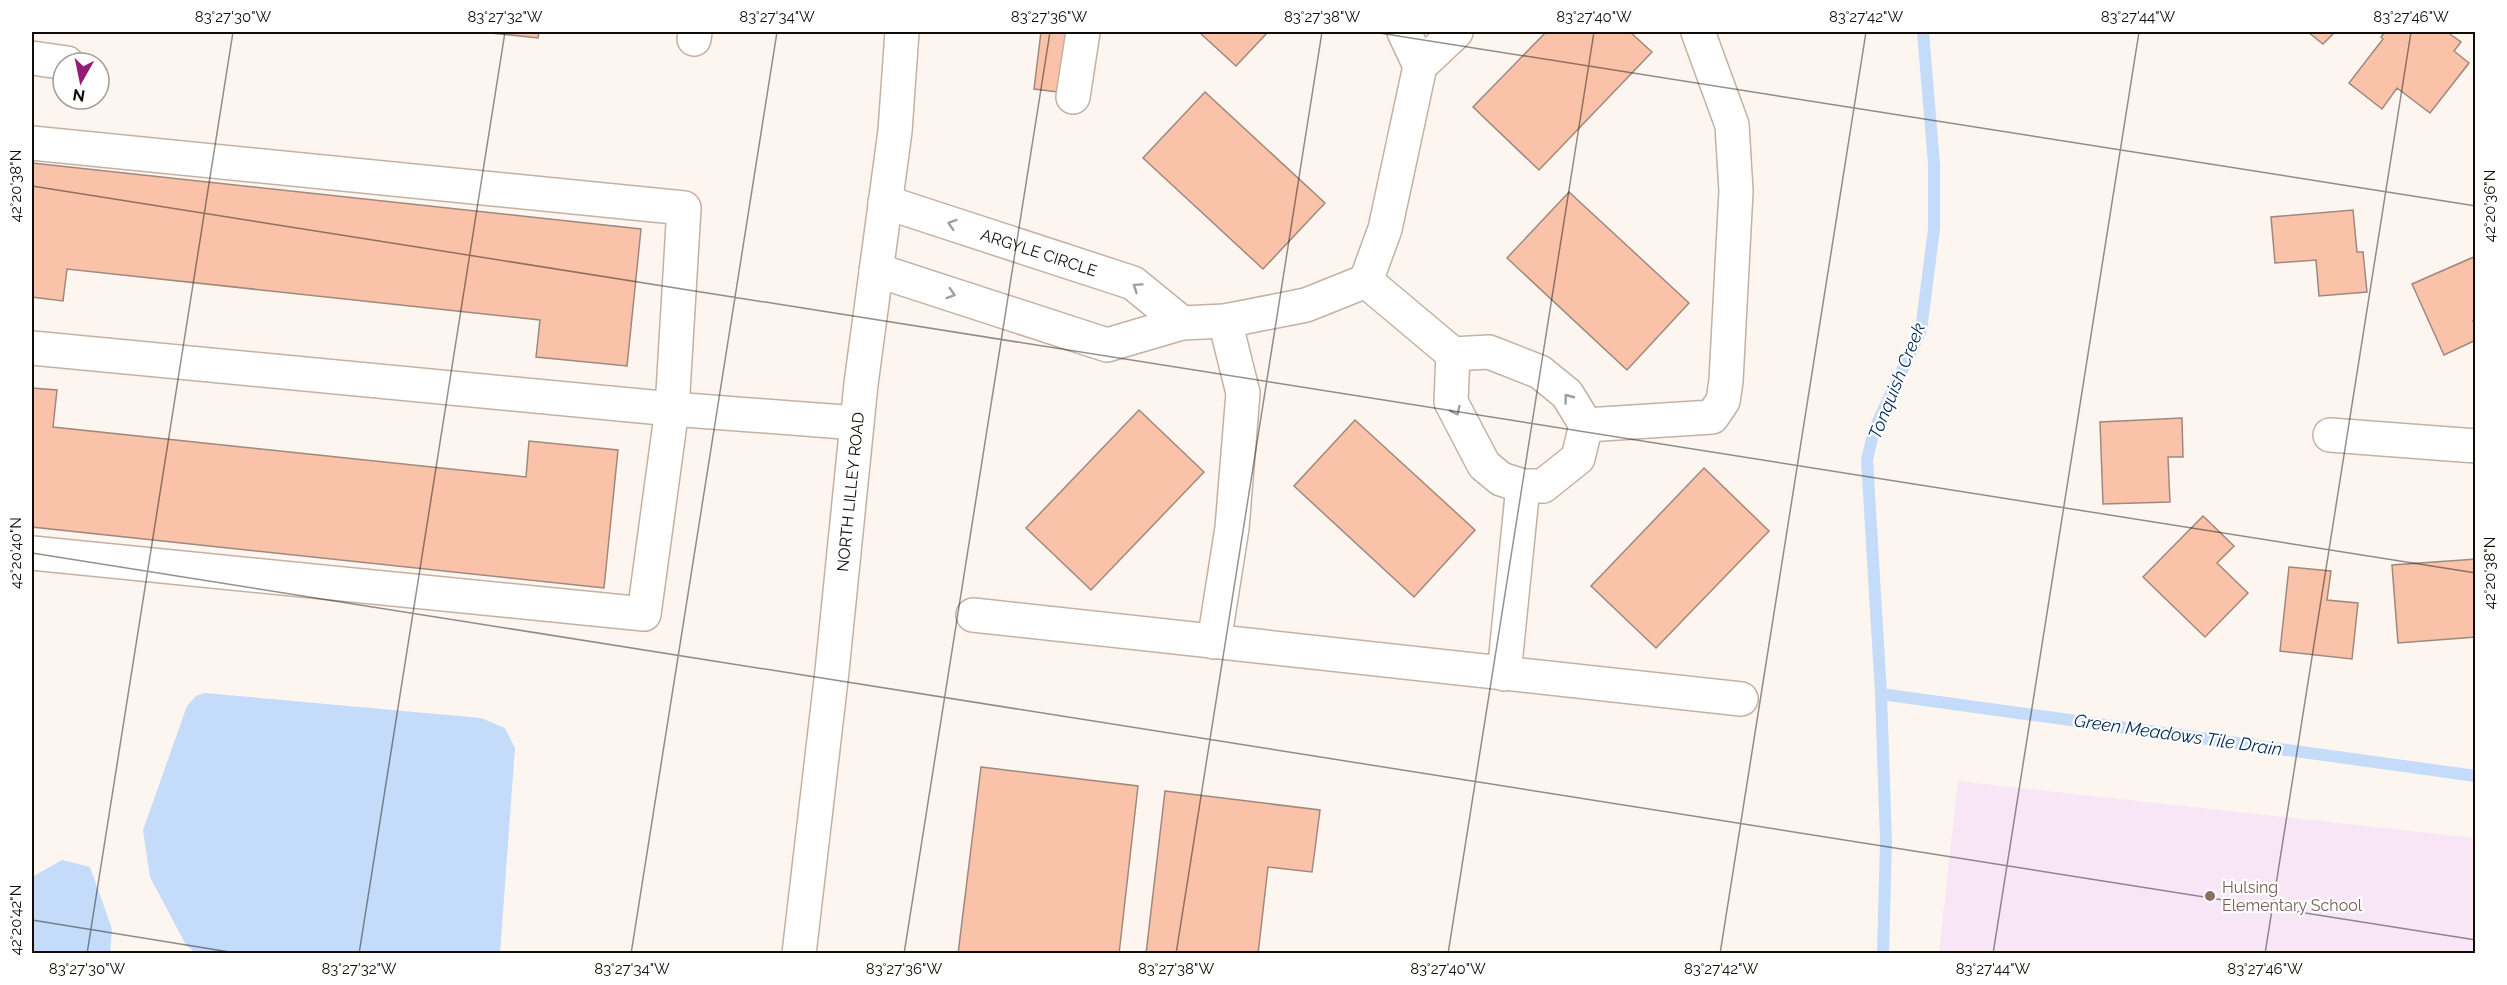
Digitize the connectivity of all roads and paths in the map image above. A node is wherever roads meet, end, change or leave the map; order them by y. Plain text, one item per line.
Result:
1 (903, 32) edge
2 (1083, 32) edge
3 (1404, 32) edge
4 (1456, 32) edge
5 (1698, 32) edge
6 (32, 58) edge
7 (51, 61) edge
8 (1420, 66) junction
9 (1072, 97) dead end
10 (32, 143) edge
11 (885, 202) junction
12 (876, 270) junction
13 (1366, 281) junction
14 (1225, 321) junction
15 (1182, 323) junction
16 (32, 348) edge
17 (1453, 354) junction
18 (672, 409) junction
19 (857, 423) junction
20 (1586, 425) junction
21 (2330, 435) dead end
22 (2475, 446) edge
23 (1522, 486) junction
24 (32, 553) edge
25 (973, 615) dead end
26 (1214, 642) junction
27 (1504, 674) junction
28 (1741, 699) dead end
29 (799, 954) edge

1 - 11 street, NORTH LILLEY ROAD
2 - 9 street
3 - 8 street
4 - 8 street
5 - 20 street
6 - 7 street
8 - 13 street
10 - 18 street
11 - 12 street, NORTH LILLEY ROAD
15 -> 11 street, ARGYLE CIRCLE
12 -> 15 street
12 - 19 street, NORTH LILLEY ROAD
13 - 14 street
13 - 17 street
14 - 15 street
14 - 26 street
16 - 18 street
20 -> 17 street
17 -> 23 street
18 - 19 street
18 - 24 street
19 - 29 street, NORTH LILLEY ROAD
20 - 23 street
21 - 22 street
23 - 27 street
25 - 26 street
26 - 27 street
27 - 28 street

